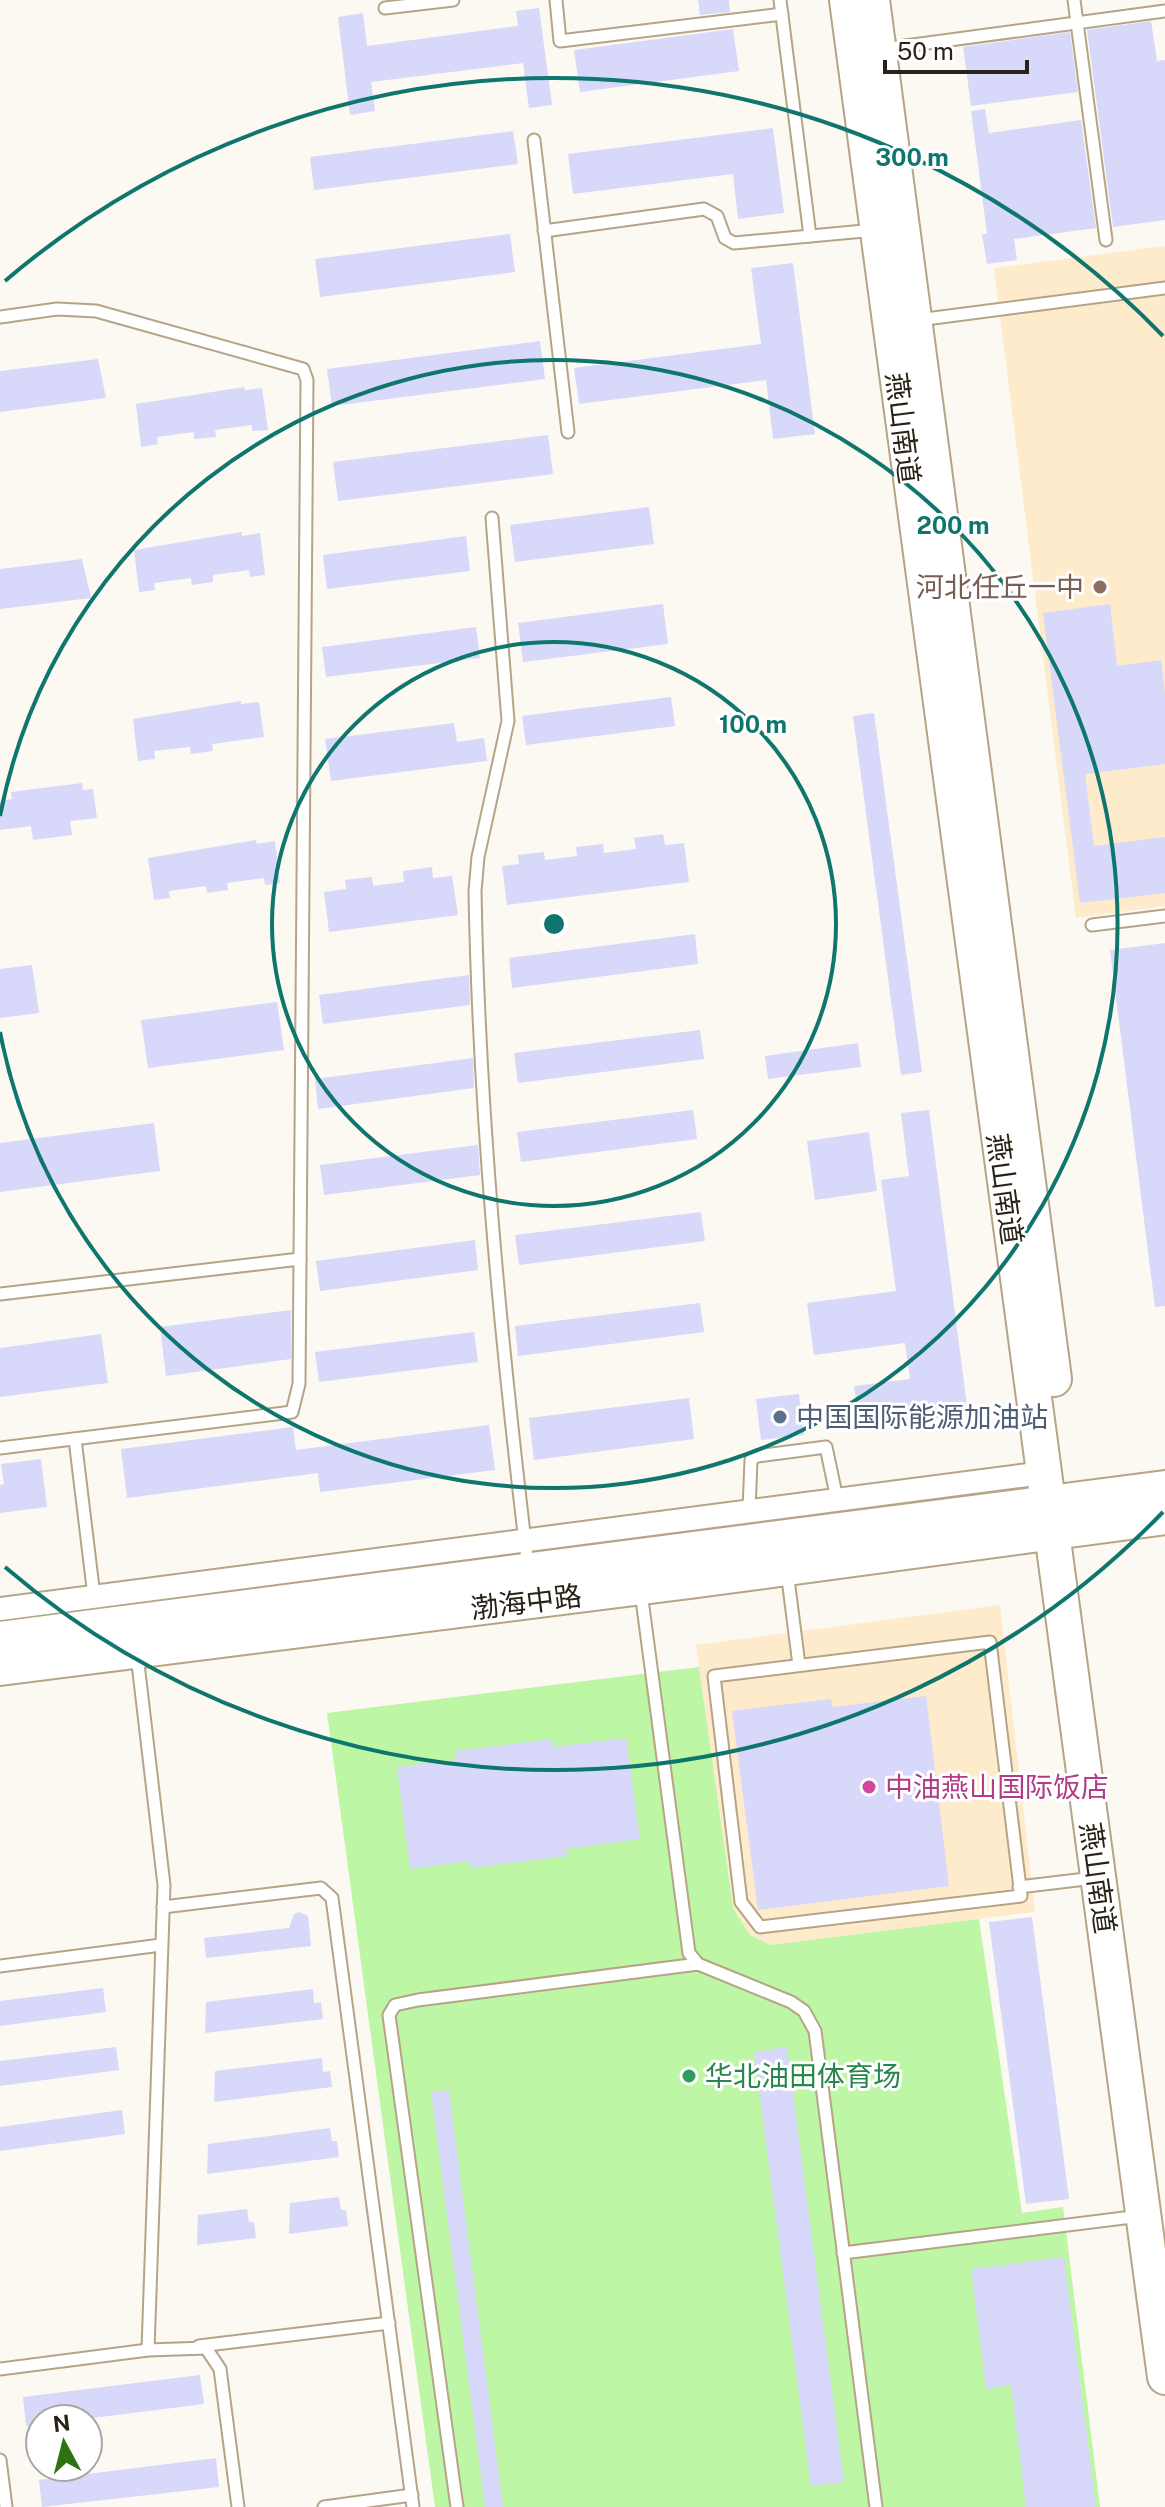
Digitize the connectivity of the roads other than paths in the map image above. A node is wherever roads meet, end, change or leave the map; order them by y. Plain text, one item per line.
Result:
1 (453, 0) edge
2 (556, 0) edge
3 (780, 0) edge
4 (847, 0) edge
5 (872, 0) edge
6 (1074, 0) edge
7 (385, 8) dead end
8 (1165, 11) edge
9 (782, 14) junction
10 (1077, 23) junction
11 (879, 50) junction
12 (534, 140) dead end
13 (877, 229) junction
14 (544, 231) junction
15 (810, 236) junction
16 (1106, 240) dead end
17 (1165, 288) edge
18 (0, 317) edge
19 (914, 320) junction
20 (568, 432) dead end
21 (492, 518) dead end
22 (1165, 916) edge
23 (1092, 925) dead end
24 (300, 1259) junction
25 (0, 1294) edge
26 (75, 1439) junction
27 (0, 1448) edge
28 (1165, 1488) edge
29 (837, 1499) junction
30 (1057, 1508) junction
31 (749, 1510) junction
32 (1165, 1517) edge
33 (525, 1538) junction
34 (787, 1568) junction
35 (529, 1573) junction
36 (641, 1588) junction
37 (94, 1596) junction
38 (0, 1609) edge
39 (0, 1639) edge
40 (136, 1651) junction
41 (799, 1665) junction
42 (0, 1668) edge
43 (1098, 1877) junction
44 (1019, 1887) junction
45 (163, 1907) junction
46 (161, 1945) junction
47 (698, 1964) junction
48 (0, 1966) edge
49 (1154, 2214) edge
50 (843, 2253) junction
51 (389, 2323) junction
52 (198, 2346) junction
53 (148, 2350) junction
54 (0, 2369) edge
55 (1165, 2377) edge
56 (0, 2460) edge
57 (413, 2501) edge
58 (6, 2507) edge
59 (238, 2507) edge
60 (324, 2507) edge
61 (457, 2507) edge
62 (876, 2507) edge

1 - 7 lane
2 - 9 lane
3 - 9 lane
4 - 13 main road, 燕山南道
5 - 11 main road, 燕山南道
6 - 10 lane
8 - 10 lane
9 - 15 lane
10 - 11 lane
10 - 16 lane
11 - 19 main road, 燕山南道
12 - 14 lane
13 - 15 lane
13 - 30 main road, 燕山南道
14 - 15 lane
14 - 20 lane
17 - 19 lane
18 - 24 lane
19 - 30 main road, 燕山南道
21 - 33 lane
22 - 23 lane
24 - 25 lane
24 - 26 lane
26 - 27 lane
26 - 37 lane
28 - 30 main road
29 - 30 street
29 - 31 street
29 - 31 lane
30 - 32 main road
30 - 34 main road, 渤海中路
30 - 35 main road, 渤海中路
30 - 43 main road, 燕山南道
30 - 49 main road, 燕山南道
31 - 33 street
33 - 35 lane
33 - 37 street
34 - 36 main road, 渤海中路
34 - 41 lane
35 - 39 main road, 渤海中路
36 - 40 main road, 渤海中路
36 - 47 lane
37 - 38 street
40 - 42 main road, 渤海中路
40 - 45 lane
41 - 44 lane
41 - 44 lane
43 - 44 lane
43 - 49 main road, 燕山南道
45 - 46 lane
45 - 51 lane
46 - 48 lane
46 - 53 lane
47 - 50 lane
47 - 61 lane
49 - 50 lane
49 - 55 main road, 燕山南道
50 - 62 lane
51 - 52 lane
51 - 57 lane
52 - 53 lane
52 - 59 lane
53 - 54 lane
56 - 58 lane
57 - 60 lane

